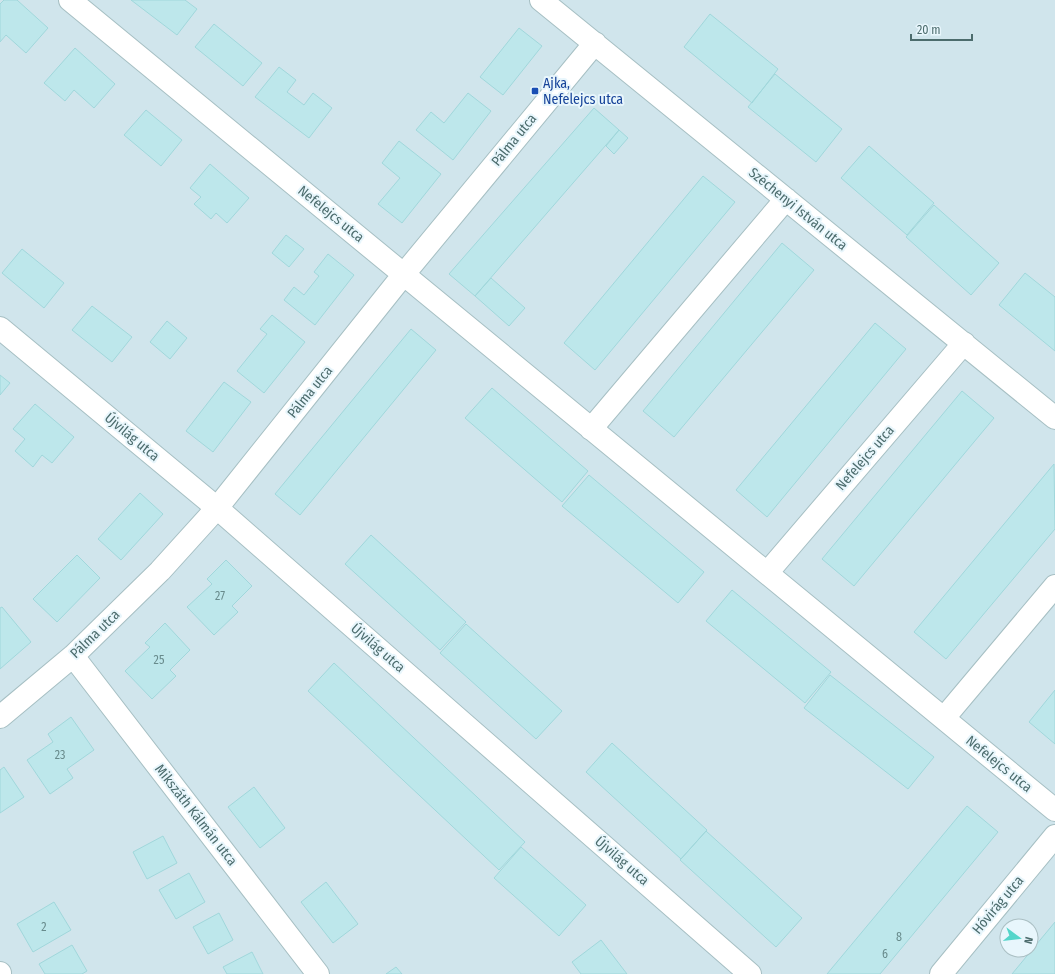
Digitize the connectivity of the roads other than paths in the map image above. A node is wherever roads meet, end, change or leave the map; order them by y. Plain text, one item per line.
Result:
1 (70, 0) edge
2 (541, 0) edge
3 (595, 43) junction
4 (786, 199) junction
5 (404, 274) junction
6 (0, 328) edge
7 (964, 344) junction
8 (1055, 418) edge
9 (591, 429) junction
10 (217, 508) junction
11 (767, 573) junction
12 (1055, 586) edge
13 (73, 656) junction
14 (0, 717) edge
15 (944, 718) junction
16 (1055, 810) edge
17 (1055, 836) edge
18 (318, 974) edge
19 (750, 974) edge
20 (940, 974) edge

1 - 5 street, Nefelejcs utca
2 - 3 street, Széchenyi István utca
3 - 4 street, Széchenyi István utca
3 - 5 street, Pálma utca
4 - 7 street, Széchenyi István utca
4 - 9 street
5 - 9 street, Nefelejcs utca
5 - 10 street, Pálma utca
6 - 10 street, Újvilág utca
7 - 8 street, Széchenyi István utca
7 - 11 street, Nefelejcs utca
9 - 11 street, Nefelejcs utca
10 - 13 street, Pálma utca
10 - 19 street, Újvilág utca
11 - 15 street, Nefelejcs utca
12 - 15 street
13 - 14 street, Pálma utca
13 - 18 street, Mikszáth Kálmán utca
15 - 16 street, Nefelejcs utca
17 - 20 street, Hóvirág utca

